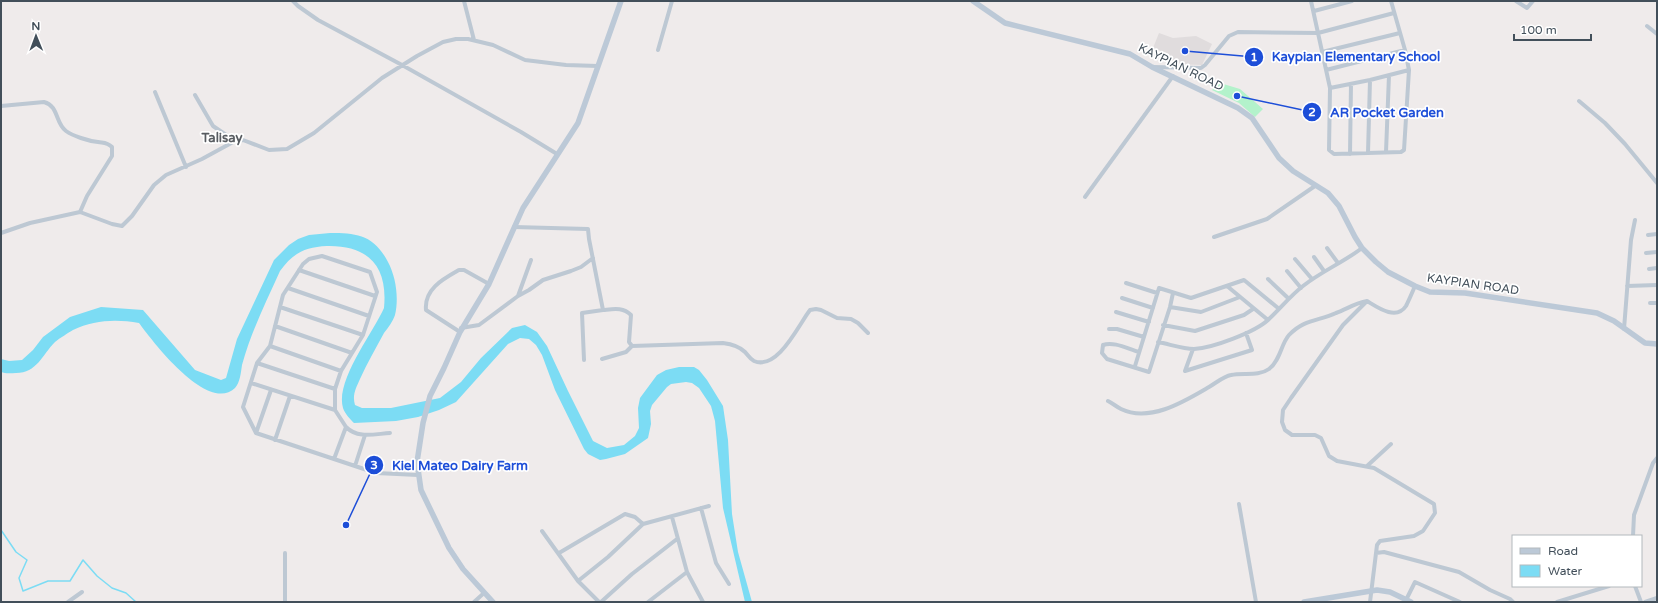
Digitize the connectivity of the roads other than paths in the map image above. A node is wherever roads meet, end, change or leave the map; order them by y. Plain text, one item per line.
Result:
1 (293, 1) edge
2 (464, 1) edge
3 (620, 1) edge
4 (672, 1) edge
5 (973, 1) edge
6 (1311, 1) edge
7 (1352, 1) edge
8 (1391, 1) edge
9 (1516, 1) edge
10 (1533, 1) edge
11 (1314, 11) junction
12 (1394, 12) junction
13 (1647, 26) dead end
14 (1318, 33) junction
15 (1400, 33) junction
16 (1657, 34) edge
17 (474, 40) junction
18 (658, 50) dead end
19 (1406, 50) junction
20 (1322, 52) junction
21 (402, 65) junction
22 (598, 66) junction
23 (1152, 67) junction
24 (1326, 70) junction
25 (1409, 70) junction
26 (1389, 75) junction
27 (1174, 76) junction
28 (1370, 80) junction
29 (1351, 84) junction
30 (1330, 88) junction
31 (155, 92) dead end
32 (195, 94) dead end
33 (1579, 101) dead end
34 (1, 106) edge
35 (235, 141) junction
36 (1386, 152) junction
37 (1368, 153) junction
38 (557, 154) junction
39 (1350, 154) junction
40 (186, 167) junction
41 (1657, 183) edge
42 (1315, 186) junction
43 (1085, 197) dead end
44 (80, 212) junction
45 (1635, 220) dead end
46 (514, 227) junction
47 (1, 232) edge
48 (1657, 234) edge
49 (1648, 235) dead end
50 (1214, 237) dead end
51 (1327, 248) dead end
52 (1362, 248) junction
53 (1657, 252) edge
54 (1646, 253) dead end
55 (1314, 257) dead end
56 (593, 258) junction
57 (1295, 259) dead end
58 (531, 260) dead end
59 (1338, 263) junction
60 (1657, 268) edge
61 (1649, 269) dead end
62 (299, 270) junction
63 (1287, 271) dead end
64 (1324, 271) junction
65 (1268, 279) dead end
66 (1312, 279) junction
67 (1126, 283) dead end
68 (489, 284) junction
69 (1657, 285) edge
70 (1227, 286) junction
71 (1415, 286) junction
72 (1627, 286) junction
73 (288, 288) junction
74 (1301, 288) junction
75 (1157, 293) junction
76 (1173, 293) junction
77 (375, 296) junction
78 (518, 296) junction
79 (1240, 297) junction
80 (1122, 298) dead end
81 (1288, 298) junction
82 (1367, 301) junction
83 (1657, 302) edge
84 (1650, 303) dead end
85 (280, 307) junction
86 (1170, 307) junction
87 (1153, 308) junction
88 (1278, 308) junction
89 (1253, 309) junction
90 (603, 310) junction
91 (1116, 312) dead end
92 (369, 316) junction
93 (1268, 320) junction
94 (1148, 322) junction
95 (1163, 325) junction
96 (275, 326) junction
97 (1110, 329) dead end
98 (1624, 329) junction
99 (461, 330) junction
100 (868, 333) dead end
101 (1246, 333) junction
102 (363, 335) junction
103 (1144, 337) junction
104 (1158, 342) junction
105 (1657, 344) edge
106 (270, 346) junction
107 (632, 346) junction
108 (1193, 349) junction
109 (1139, 352) junction
110 (352, 353) junction
111 (602, 359) dead end
112 (584, 360) dead end
113 (257, 363) junction
114 (1135, 366) junction
115 (341, 371) junction
116 (251, 383) junction
117 (335, 389) junction
118 (271, 390) junction
119 (290, 396) junction
120 (1108, 400) dead end
121 (335, 410) junction
122 (346, 427) junction
123 (390, 432) dead end
124 (256, 433) junction
125 (365, 435) junction
126 (275, 440) junction
127 (1391, 444) dead end
128 (1657, 458) edge
129 (334, 459) junction
130 (355, 466) junction
131 (1367, 466) junction
132 (418, 475) junction
133 (1239, 504) dead end
134 (709, 506) dead end
135 (701, 508) junction
136 (672, 517) junction
137 (643, 524) junction
138 (542, 531) dead end
139 (1633, 535) edge
140 (677, 539) junction
141 (285, 553) dead end
142 (558, 553) junction
143 (1376, 553) junction
144 (687, 572) junction
145 (578, 581) junction
146 (729, 584) dead end
147 (1606, 587) edge
148 (1635, 587) edge
149 (1371, 590) junction
150 (82, 592) dead end
151 (484, 593) junction
152 (1657, 598) edge
153 (1409, 601) edge
154 (68, 602) edge
155 (285, 602) edge
156 (474, 602) edge
157 (493, 602) edge
158 (600, 602) edge
159 (648, 602) edge
160 (701, 602) edge
161 (1256, 602) edge
162 (1304, 602) edge
163 (1370, 602) edge
164 (1460, 602) edge
165 (1513, 602) edge
166 (1557, 602) edge
167 (1641, 602) edge
168 (1645, 602) edge

1 - 21 street
2 - 17 street
3 - 22 main road
4 - 18 street
5 - 23 main road, KAYPIAN ROAD
6 - 11 street
7 - 11 street
8 - 12 street
9 - 10 street
11 - 14 street
12 - 14 street
12 - 15 street
13 - 16 street
14 - 20 street
14 - 23 street
15 - 19 street
15 - 20 street
17 - 21 street
17 - 22 street
19 - 24 street
19 - 25 street
20 - 24 street
21 - 35 street
21 - 38 street
22 - 38 main road
23 - 27 main road, KAYPIAN ROAD
24 - 30 street
25 - 26 street
25 - 36 street
26 - 28 street
26 - 36 street
27 - 42 main road, KAYPIAN ROAD
27 - 43 street
28 - 29 street
28 - 37 street
29 - 30 street
29 - 39 street
30 - 39 street
31 - 40 street
32 - 35 street
33 - 41 street
34 - 44 street
35 - 40 street
36 - 37 street
37 - 39 street
38 - 46 main road
40 - 44 street
42 - 50 street
42 - 52 main road, KAYPIAN ROAD
44 - 47 street
45 - 72 street
46 - 56 street
46 - 68 main road
48 - 49 street
51 - 59 street
52 - 59 street
52 - 71 main road, KAYPIAN ROAD
53 - 54 street
55 - 64 street
56 - 78 street
56 - 90 street
57 - 66 street
58 - 78 street
59 - 64 street
60 - 61 street
62 - 73 street
62 - 77 street
62 - 77 street
63 - 74 street
64 - 66 street
65 - 81 street
66 - 74 street
67 - 75 street
68 - 99 main road
68 - 99 street
69 - 72 street
70 - 76 street
70 - 79 street
70 - 88 street
71 - 82 street
71 - 98 main road, KAYPIAN ROAD
72 - 98 street
73 - 85 street
73 - 92 street
74 - 81 street
75 - 76 street
75 - 87 street
76 - 86 street
77 - 92 street
78 - 99 street
79 - 86 street
79 - 89 street
80 - 87 street
81 - 88 street
82 - 120 street
82 - 131 street
83 - 84 street
85 - 96 street
85 - 102 street
86 - 95 street
87 - 94 street
88 - 93 street
89 - 93 street
89 - 95 street
90 - 107 street
90 - 112 street
91 - 94 street
92 - 102 street
93 - 101 street
94 - 103 street
95 - 104 street
96 - 106 street
96 - 110 street
97 - 103 street
98 - 105 main road, KAYPIAN ROAD
99 - 132 main road
100 - 107 street
101 - 108 street
101 - 108 street
102 - 110 street
103 - 109 street
104 - 108 street
104 - 114 street
106 - 113 street
106 - 115 street
107 - 111 street
109 - 114 street
109 - 114 street
110 - 115 street
113 - 116 street
113 - 117 street
115 - 117 street
116 - 118 street
116 - 124 street
117 - 121 street
118 - 119 street
118 - 124 street
119 - 121 street
119 - 126 street
121 - 122 street
122 - 125 street
122 - 129 street
123 - 125 street
124 - 126 street
125 - 130 street
126 - 129 street
127 - 131 street
128 - 139 street
129 - 130 street
130 - 132 street
131 - 143 street
132 - 151 main road
133 - 161 street
134 - 135 street
135 - 136 street
135 - 146 street
136 - 137 street
136 - 140 street
137 - 142 street
137 - 145 street
138 - 142 street
140 - 144 street
140 - 158 street
141 - 155 street
142 - 145 street
143 - 149 street
143 - 165 street
144 - 159 street
144 - 160 street
145 - 158 street
147 - 166 street
148 - 167 street
149 - 153 main road
149 - 162 main road
149 - 163 street
150 - 154 street
151 - 156 street
151 - 157 main road
152 - 168 street
153 - 164 street

